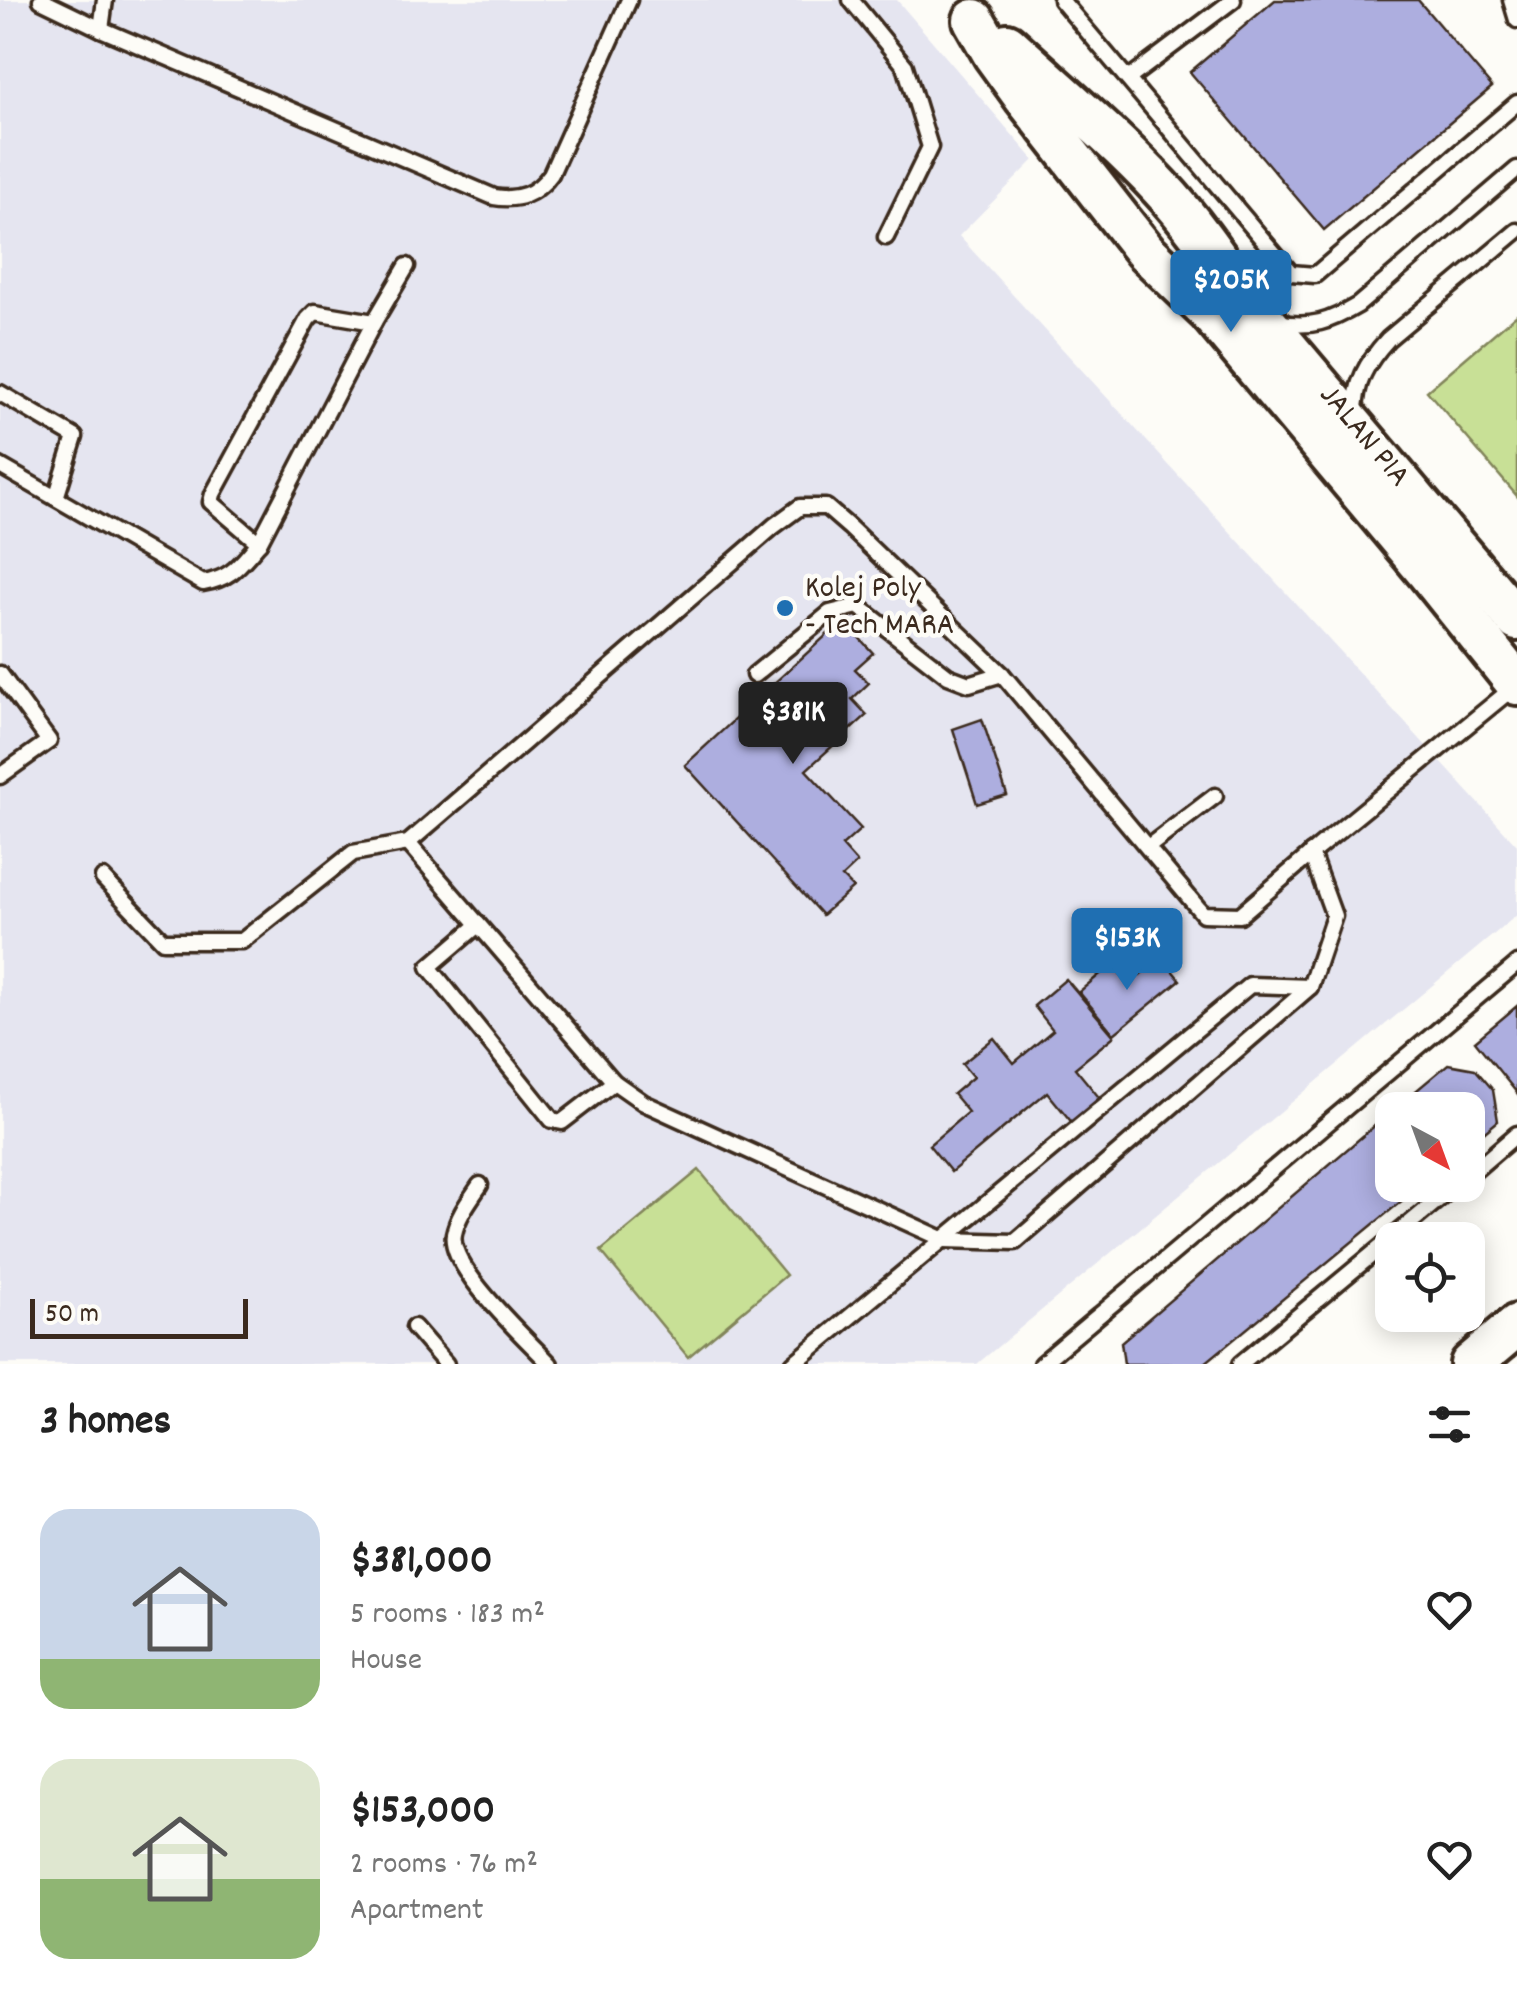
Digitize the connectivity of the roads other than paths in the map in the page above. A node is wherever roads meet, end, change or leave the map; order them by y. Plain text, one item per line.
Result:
1 (41, 0) edge
2 (105, 0) edge
3 (629, 0) edge
4 (850, 0) edge
5 (1060, 0) edge
6 (1233, 0) edge
7 (1511, 0) edge
8 (965, 10) edge
9 (1517, 20) edge
10 (101, 29) junction
11 (1128, 79) junction
12 (1517, 103) edge
13 (1517, 169) edge
14 (1517, 232) edge
15 (886, 237) dead end
16 (407, 266) dead end
17 (1263, 319) junction
18 (374, 322) junction
19 (0, 393) edge
20 (1355, 426) junction
21 (0, 466) edge
22 (56, 498) junction
23 (259, 543) junction
24 (1517, 620) edge
25 (0, 674) edge
26 (1002, 674) junction
27 (754, 675) dead end
28 (1517, 684) edge
29 (0, 776) edge
30 (1215, 796) dead end
31 (408, 843) junction
32 (1148, 848) junction
33 (1311, 853) junction
34 (103, 878) dead end
35 (478, 925) junction
36 (1517, 964) edge
37 (1310, 988) junction
38 (614, 1082) junction
39 (1517, 1134) edge
40 (1485, 1161) edge
41 (480, 1185) dead end
42 (1435, 1202) edge
43 (945, 1240) junction
44 (1517, 1325) edge
45 (414, 1327) dead end
46 (446, 1364) edge
47 (550, 1364) edge
48 (794, 1364) edge
49 (1041, 1364) edge
50 (1240, 1364) edge
51 (1471, 1364) edge

1 - 10 lane
2 - 10 lane
3 - 10 lane
4 - 15 lane
5 - 11 lane
6 - 11 lane
7 - 9 lane
8 - 17 main road, JALAN P1A
8 - 28 main road
11 - 12 lane
13 - 17 lane
14 - 20 lane
16 - 18 lane
17 - 20 main road, JALAN P1A
18 - 23 lane
18 - 23 lane
19 - 22 lane
20 - 24 main road, JALAN P1A
21 - 22 lane
22 - 23 lane
25 - 29 lane
26 - 27 lane
26 - 31 lane
26 - 32 lane
28 - 33 lane
30 - 32 lane
31 - 34 lane
31 - 35 lane
32 - 33 lane
33 - 37 lane
35 - 38 lane
35 - 38 lane
36 - 49 lane
37 - 43 lane
37 - 43 lane
38 - 43 lane
39 - 40 lane
41 - 47 lane
42 - 50 lane
43 - 48 lane
44 - 51 main road
45 - 46 lane

